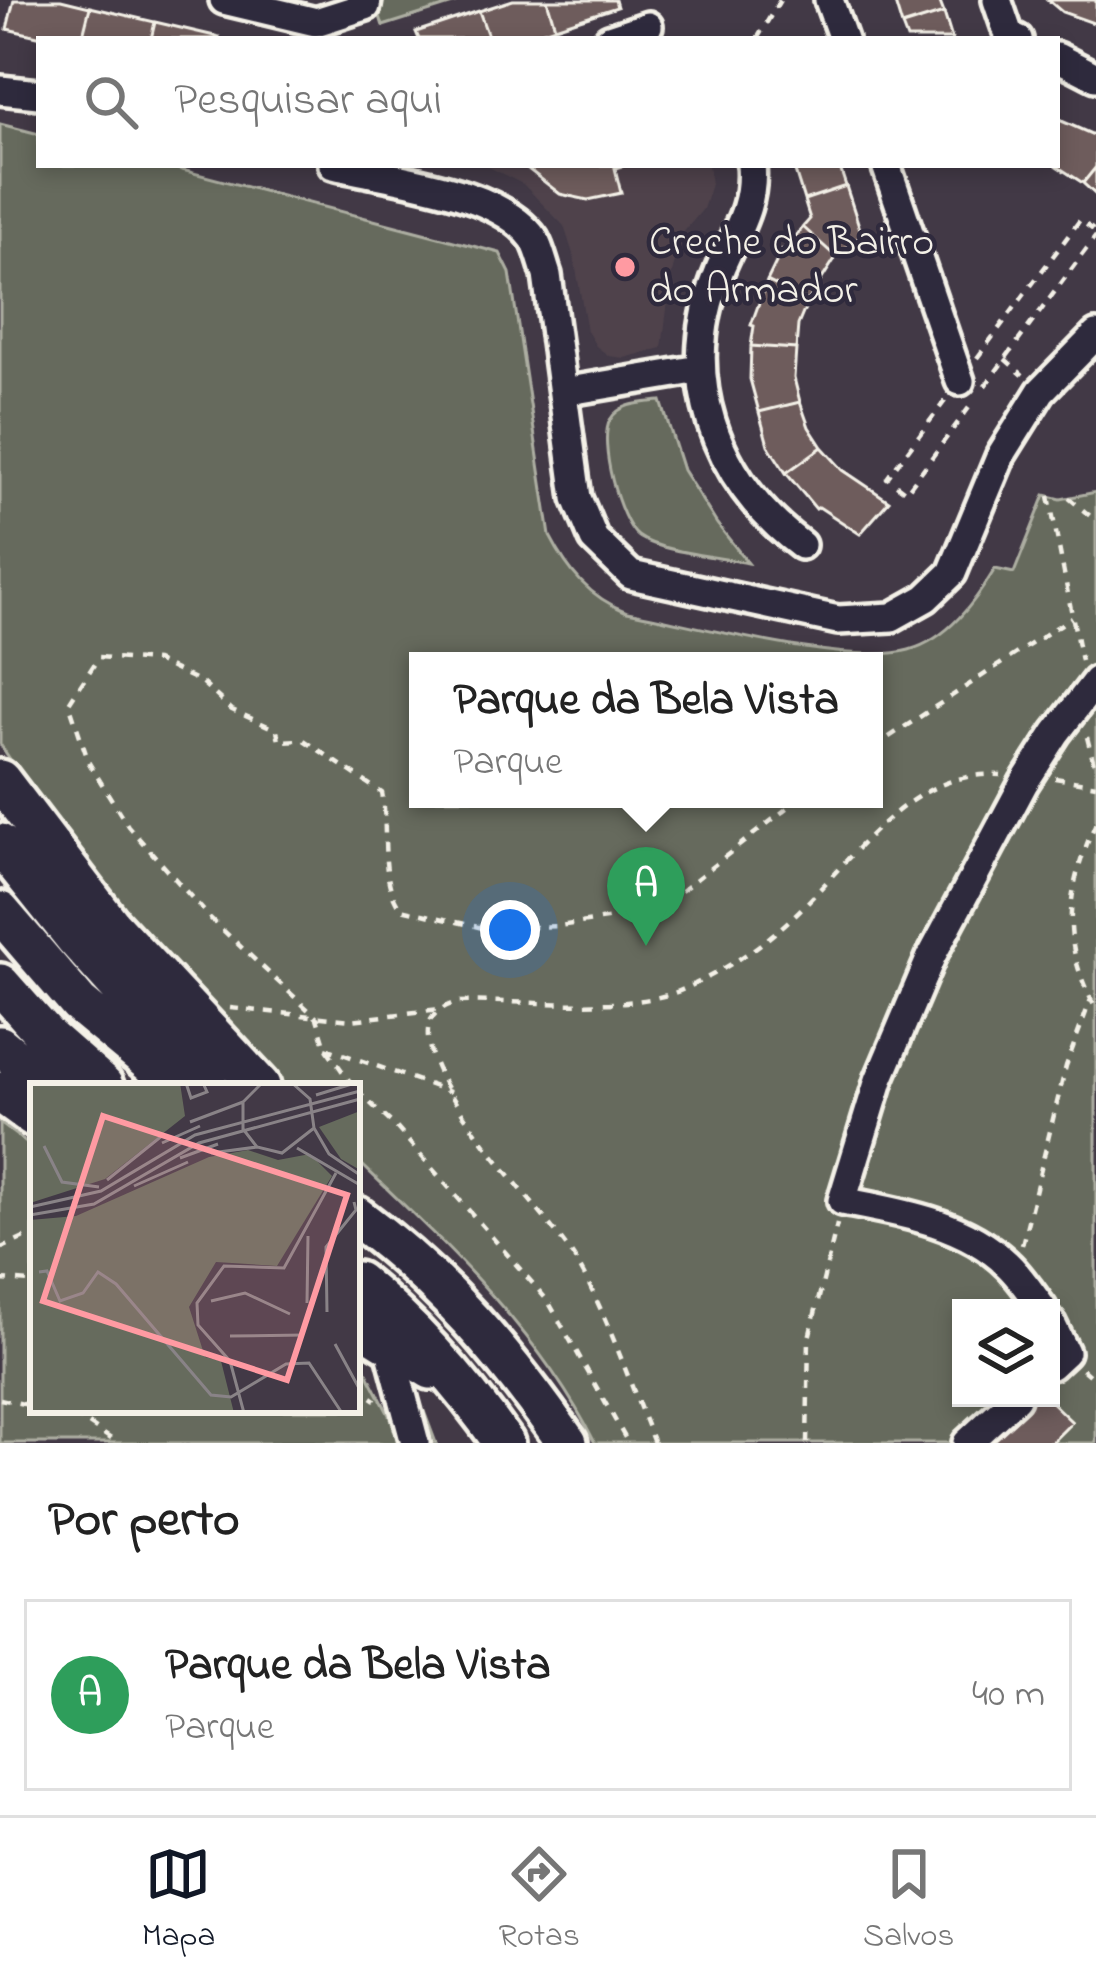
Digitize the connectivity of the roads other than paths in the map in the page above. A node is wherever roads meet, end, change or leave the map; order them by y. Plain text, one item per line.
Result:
1 (224, 0) edge
2 (367, 0) edge
3 (830, 0) edge
4 (997, 0) edge
5 (648, 26) dead end
6 (618, 36) edge
7 (842, 36) edge
8 (1011, 36) edge
9 (1060, 58) edge
10 (1096, 77) edge
11 (751, 168) edge
12 (887, 168) edge
13 (383, 171) edge
14 (1096, 335) edge
15 (700, 369) junction
16 (960, 381) road end
17 (563, 392) junction
18 (801, 545) dead end
19 (1092, 686) edge
20 (0, 780) edge
21 (0, 844) edge
22 (0, 912) edge
23 (0, 984) edge
24 (0, 1046) edge
25 (45, 1083) edge
26 (100, 1083) edge
27 (174, 1083) edge
28 (205, 1083) edge
29 (257, 1083) edge
30 (0, 1092) edge
31 (30, 1114) edge
32 (360, 1203) edge
33 (360, 1219) edge
34 (400, 1250) junction
35 (360, 1284) edge
36 (1035, 1299) edge
37 (360, 1302) edge
38 (373, 1333) edge
39 (466, 1390) junction
40 (1006, 1407) edge
41 (415, 1443) edge
42 (504, 1443) edge
43 (567, 1443) edge
44 (968, 1443) edge

1 - 2 street
3 - 7 street
4 - 8 street
5 - 6 street
9 - 10 street
11 - 15 street
12 - 16 street
13 - 17 street
14 - 17 street
15 - 17 street
15 - 18 street
19 - 36 street
20 - 29 highway
21 - 28 highway
22 - 27 highway
23 - 26 highway
24 - 25 highway
30 - 31 highway
32 - 34 highway
33 - 34 highway
34 - 43 highway
35 - 39 highway
37 - 39 highway
38 - 39 highway
38 - 41 street
39 - 42 highway
40 - 44 street

